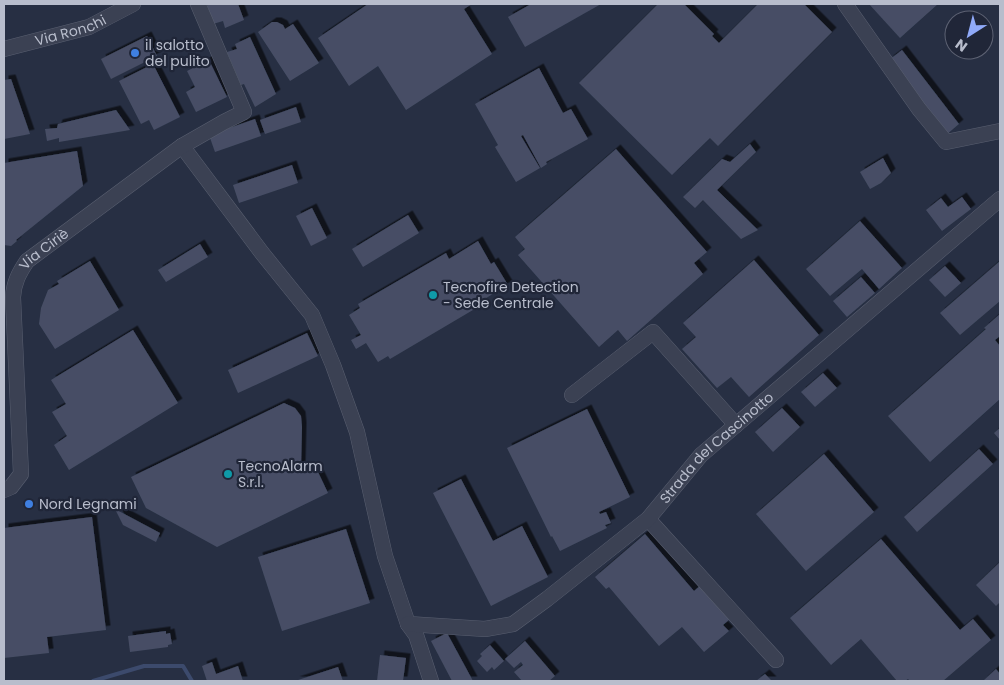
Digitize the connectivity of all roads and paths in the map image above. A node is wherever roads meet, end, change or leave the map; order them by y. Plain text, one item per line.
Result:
1 (133, 4) edge
2 (198, 4) edge
3 (845, 4) edge
4 (4, 49) edge
5 (1000, 131) edge
6 (182, 146) junction
7 (1000, 199) edge
8 (572, 394) dead end
9 (736, 425) junction
10 (4, 490) edge
11 (648, 519) junction
12 (408, 624) junction
13 (776, 660) dead end
14 (431, 681) edge

1 - 4 street, Via Ronchi
2 - 6 street, Via Ciriè
3 - 5 street
6 - 10 street, Via Ciriè
6 - 12 street
7 - 9 street, Strada del Cascinotto
8 - 9 street
9 - 11 street, Strada del Cascinotto
11 - 12 street, Strada del Cascinotto
11 - 13 street
12 - 14 street

